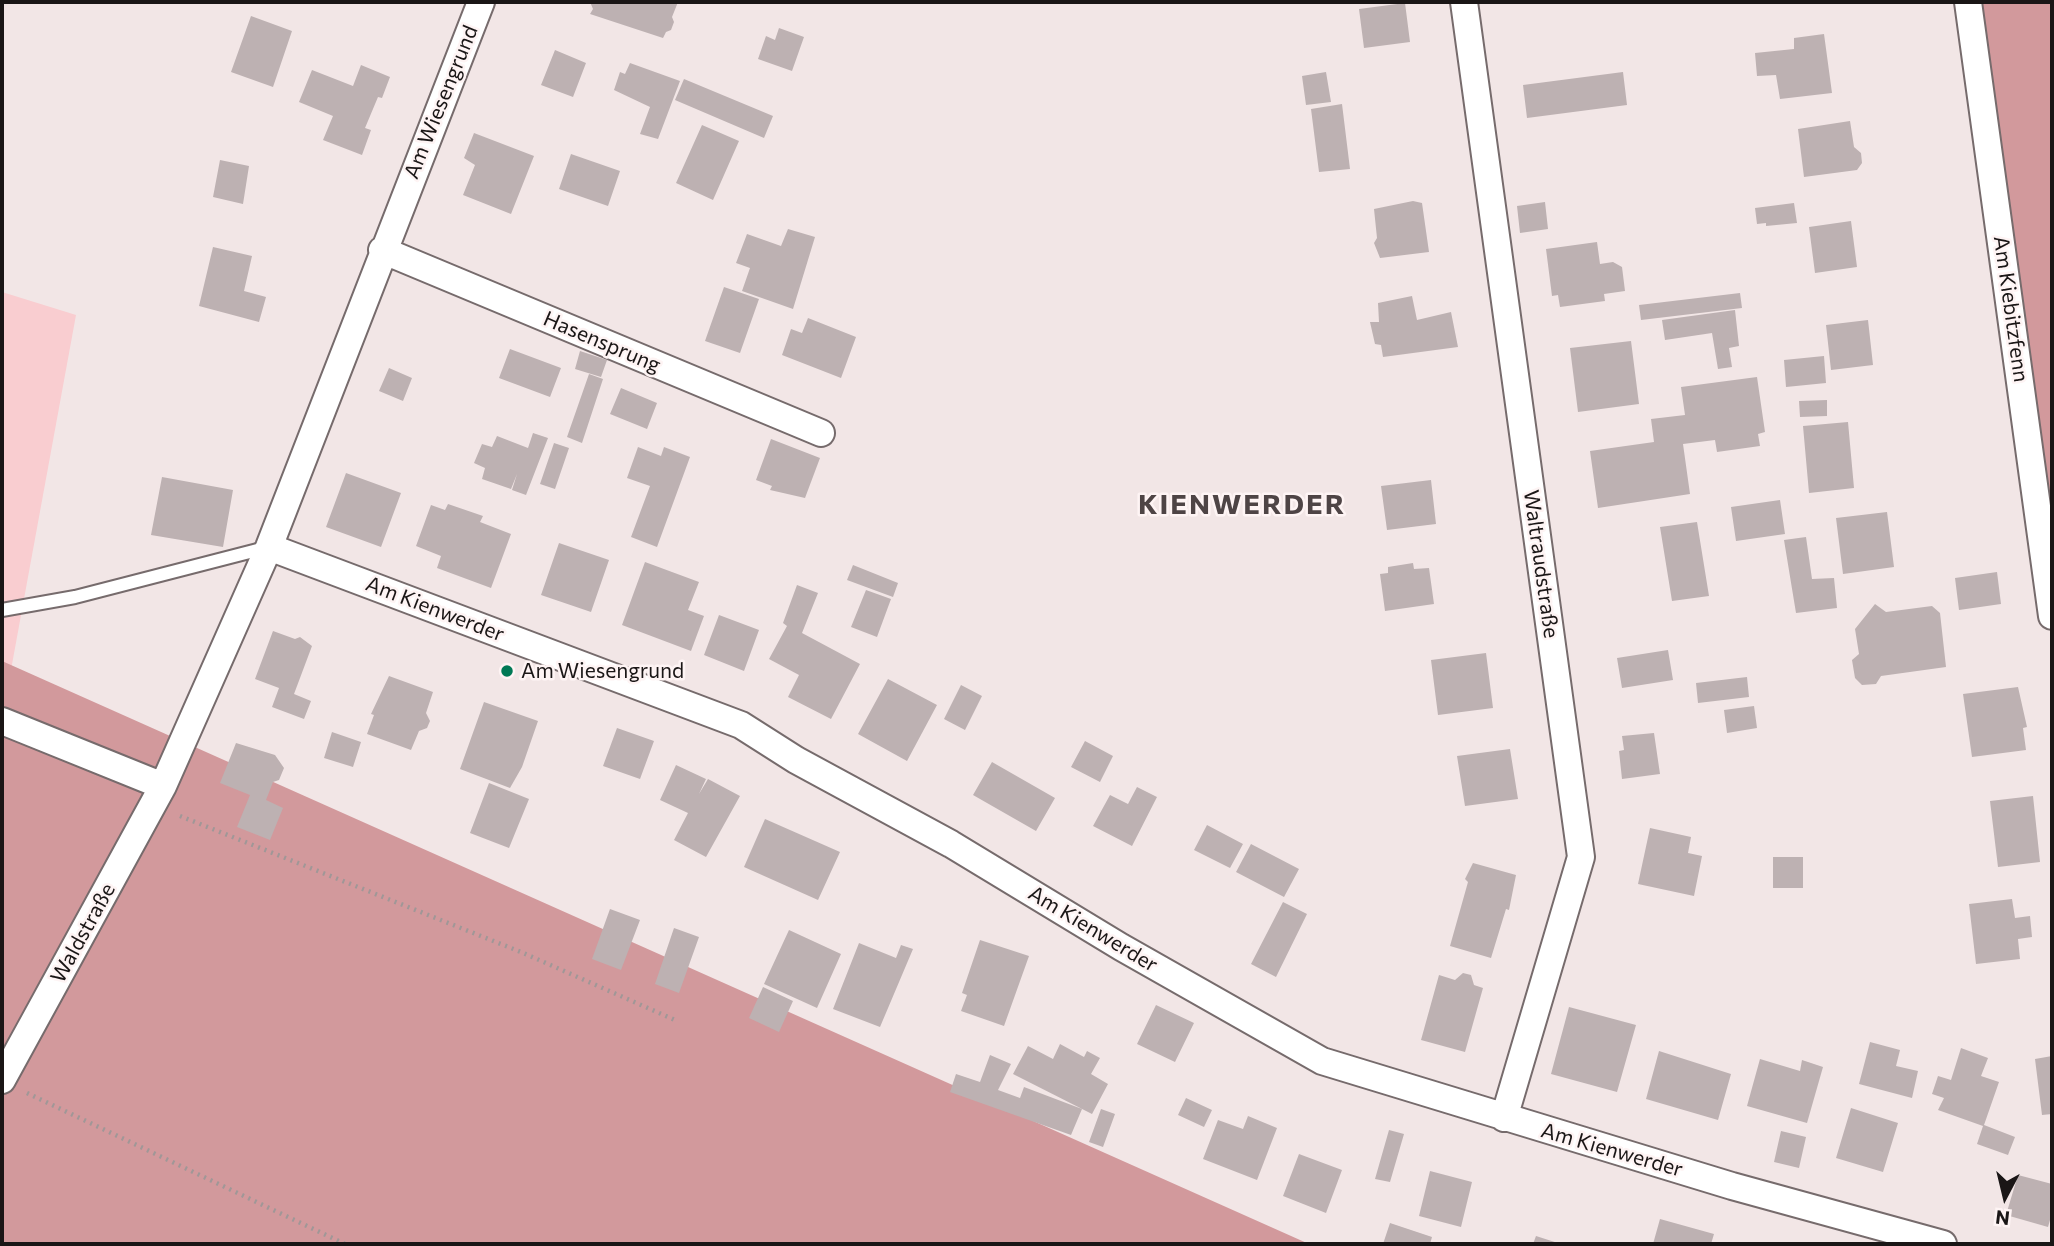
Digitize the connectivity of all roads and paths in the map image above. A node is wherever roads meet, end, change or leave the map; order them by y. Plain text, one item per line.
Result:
1 (481, 2) edge
2 (1464, 2) edge
3 (1968, 2) edge
4 (382, 250) junction
5 (821, 433) dead end
6 (270, 547) junction
7 (2, 610) edge
8 (2052, 617) edge
9 (2, 721) edge
10 (158, 796) junction
11 (675, 1020) dead end
12 (8, 1083) edge
13 (1504, 1118) junction
14 (345, 1244) edge
15 (1943, 1244) edge

1 - 4 street, Am Wiesengrund
2 - 13 street, Waltraudstraße
3 - 8 street, Am Kiebitzfenn
4 - 5 street, Hasensprung
4 - 6 street, Am Wiesengrund
6 - 7 lane
6 - 10 street, Am Wiesengrund
6 - 13 street, Am Kienwerder
9 - 10 street
10 - 11 path
10 - 12 street, Waldstraße
12 - 14 path
13 - 15 street, Am Kienwerder

